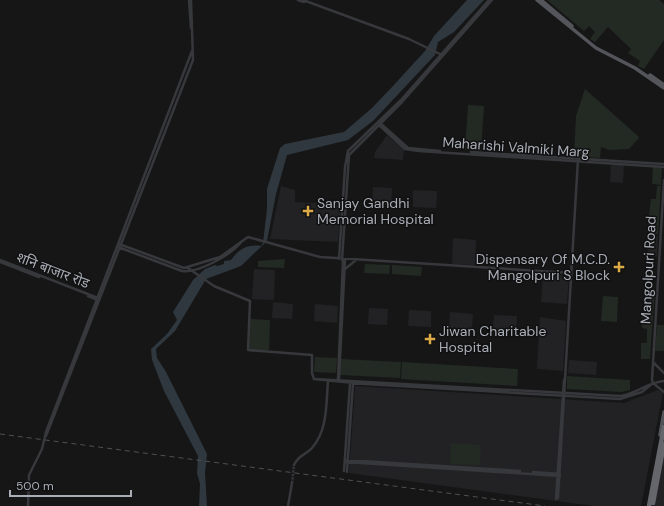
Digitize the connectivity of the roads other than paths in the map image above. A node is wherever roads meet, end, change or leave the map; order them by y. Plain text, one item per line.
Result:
1 (190, 0) edge
2 (298, 0) edge
3 (303, 0) edge
4 (488, 0) edge
5 (492, 0) edge
6 (537, 0) edge
7 (541, 0) edge
8 (469, 25) junction
9 (581, 36) junction
10 (412, 42) junction
11 (442, 56) junction
12 (664, 86) edge
13 (379, 123) junction
14 (578, 160) junction
15 (664, 165) edge
16 (664, 180) edge
17 (243, 239) junction
18 (119, 246) junction
19 (342, 260) junction
20 (355, 260) junction
21 (0, 261) edge
22 (188, 268) junction
23 (345, 269) junction
24 (190, 271) junction
25 (571, 273) junction
26 (98, 299) junction
27 (654, 362) junction
28 (664, 373) edge
29 (328, 380) junction
30 (339, 380) junction
31 (664, 380) edge
32 (352, 383) junction
33 (653, 383) junction
34 (664, 392) edge
35 (564, 395) junction
36 (664, 412) edge
37 (664, 430) edge
38 (663, 442) edge
39 (346, 461) junction
40 (294, 465) tunnel mouth
41 (346, 471) dead end
42 (558, 475) junction
43 (292, 483) tunnel mouth
44 (28, 506) edge
45 (288, 506) edge
46 (649, 506) edge
47 (652, 506) edge

1 - 18 street
2 - 10 street
3 - 10 street
4 - 8 street
5 - 8 street
6 - 9 main road
7 - 9 main road
8 - 11 street
9 - 12 main road
10 - 11 street
11 - 13 street
13 - 14 street, Maharishi Valmiki Marg
13 - 19 street
14 - 15 street, Maharishi Valmiki Marg
14 - 25 street
16 - 27 street, Mangolpuri Road
17 - 19 street
17 - 22 street
17 - 24 street
18 - 22 street
18 - 24 street
18 - 26 street
19 - 20 street
19 - 23 street
19 - 30 street
20 - 23 street
20 - 25 street
21 - 26 street, शनि बाजार रोड
22 - 24 street
23 - 30 street
24 - 29 street
25 - 35 street
26 - 44 street
27 - 28 street
27 - 33 street, Mangolpuri Road
29 - 30 street
29 - 40 street
30 - 32 street
30 - 35 street
31 - 33 street
32 - 35 street
32 - 39 street
33 - 34 street
33 - 35 street
35 - 42 street
36 - 38 main road
37 - 38 highway
38 - 46 highway
38 - 47 highway
39 - 41 street
39 - 42 street
42 - 42 street
43 - 45 street

